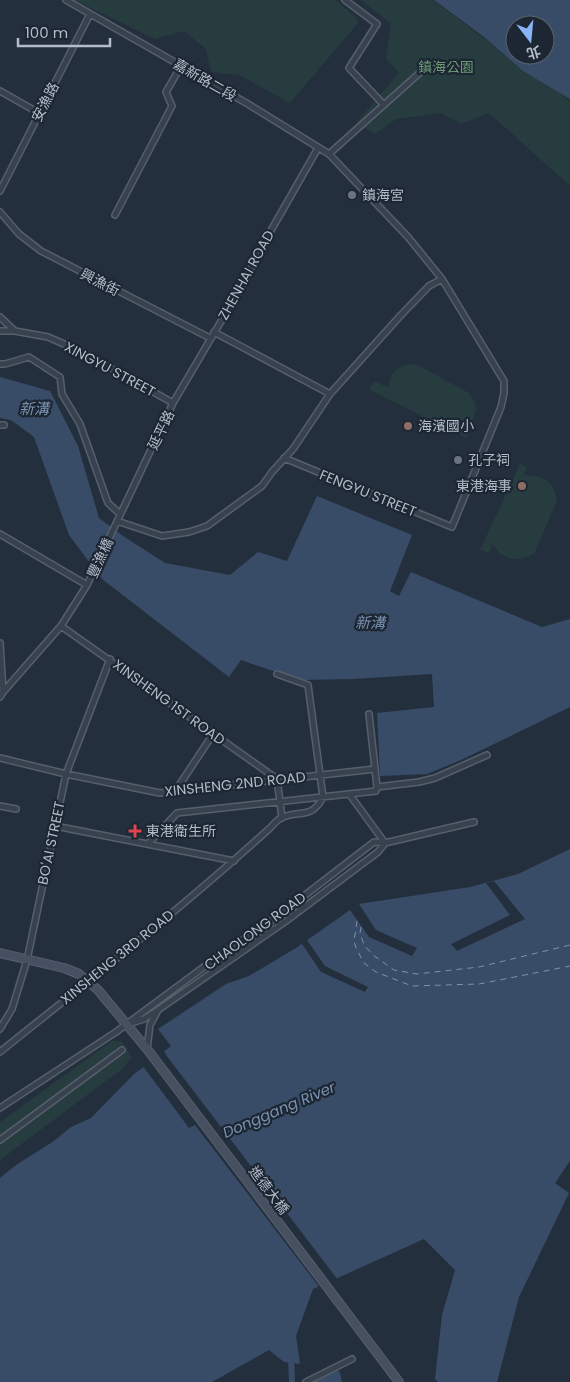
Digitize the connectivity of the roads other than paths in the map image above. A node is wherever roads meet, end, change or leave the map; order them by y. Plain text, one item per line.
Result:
1 (66, 0) edge
2 (345, 0) edge
3 (90, 14) junction
4 (181, 66) junction
5 (424, 69) dead end
6 (0, 91) edge
7 (384, 105) junction
8 (40, 113) junction
9 (318, 148) junction
10 (329, 154) junction
11 (0, 190) edge
12 (0, 212) edge
13 (115, 215) dead end
14 (442, 279) junction
15 (0, 318) edge
16 (0, 331) edge
17 (15, 331) junction
18 (214, 332) junction
19 (210, 338) junction
20 (0, 364) edge
21 (330, 394) junction
22 (174, 403) junction
23 (284, 458) junction
24 (120, 514) junction
25 (117, 521) junction
26 (112, 530) joint
27 (0, 534) edge
28 (87, 586) junction
29 (61, 626) junction
30 (0, 643) edge
31 (110, 660) junction
32 (277, 674) dead end
33 (1, 694) edge
34 (369, 714) dead end
35 (213, 734) junction
36 (487, 755) dead end
37 (0, 758) edge
38 (375, 769) junction
39 (66, 774) junction
40 (320, 776) junction
41 (276, 779) junction
42 (378, 786) junction
43 (180, 790) junction
44 (350, 795) junction
45 (323, 797) junction
46 (280, 801) junction
47 (0, 806) edge
48 (16, 809) dead end
49 (282, 818) junction
50 (474, 822) dead end
51 (55, 826) junction
52 (385, 843) junction
53 (148, 844) junction
54 (234, 861) junction
55 (0, 953) edge
56 (27, 960) junction
57 (89, 982) junction
58 (158, 1010) junction
59 (126, 1025) junction
60 (0, 1029) edge
61 (147, 1049) junction
62 (122, 1050) dead end
63 (0, 1052) edge
64 (0, 1108) edge
65 (0, 1140) edge
66 (352, 1359) dead end
67 (306, 1382) edge
68 (399, 1382) edge

1 - 3 street, 嘉新路二段
2 - 7 street
3 - 4 street, 嘉新路二段
3 - 8 street, 安漁路
4 - 9 street, 嘉新路二段
4 - 13 street
5 - 7 street
6 - 8 street
7 - 10 street
8 - 11 street, 安漁路
9 - 10 street
9 - 18 street, ZHENHAI ROAD
10 - 14 street
12 - 19 street, 興漁街
14 - 21 street
14 - 23 street, FENGYU STREET
15 - 17 street
16 - 17 street, XINGYU STREET
17 - 22 street, XINGYU STREET
18 - 19 street, 延平路
18 - 21 street, ZHENHAI ROAD
19 - 22 street, 延平路
20 - 24 street
21 - 23 street
22 - 24 street, 延平路
23 - 25 street
24 - 25 street, 延平路
25 - 26 street, 延平路
26 - 28 street, 豐漁橋
27 - 28 street
28 - 29 street, 豐漁橋
29 - 31 street, XINSHENG 1ST ROAD
29 - 33 street, 豐漁橋
30 - 33 street
31 - 35 street, XINSHENG 1ST ROAD
31 - 39 street, BO'AI STREET
32 - 40 street
34 - 38 street
35 - 41 street, XINSHENG 1ST ROAD
35 - 43 street
36 - 42 street
37 - 39 street, XINSHENG 2ND ROAD
38 - 40 street, XINSHENG 2ND ROAD
38 - 42 street
39 - 43 street, XINSHENG 2ND ROAD
39 - 51 street, BO'AI STREET
40 - 41 street, XINSHENG 2ND ROAD
40 - 45 street
41 - 43 street, XINSHENG 2ND ROAD
41 - 46 street
42 - 44 street
44 - 45 street
44 - 52 street
45 - 46 street
45 - 49 street, XINSHENG 3RD ROAD
46 - 49 street
46 - 53 street
47 - 48 street
49 - 54 street, XINSHENG 3RD ROAD
50 - 52 street, CHAOLONG ROAD
51 - 53 street
51 - 56 street, BO'AI STREET
52 - 58 street, CHAOLONG ROAD
52 - 59 street, CHAOLONG ROAD
53 - 54 street
54 - 57 street, XINSHENG 3RD ROAD
55 - 56 street, 進德大橋
56 - 57 street, 進德大橋
56 - 60 street, BO'AI STREET
57 - 59 street, 進德大橋
57 - 63 street, XINSHENG 3RD ROAD
58 - 59 street, CHAOLONG ROAD
58 - 61 street
59 - 61 street, 進德大橋
59 - 64 street, CHAOLONG ROAD
61 - 68 street, 進德大橋
62 - 65 street
66 - 67 street

